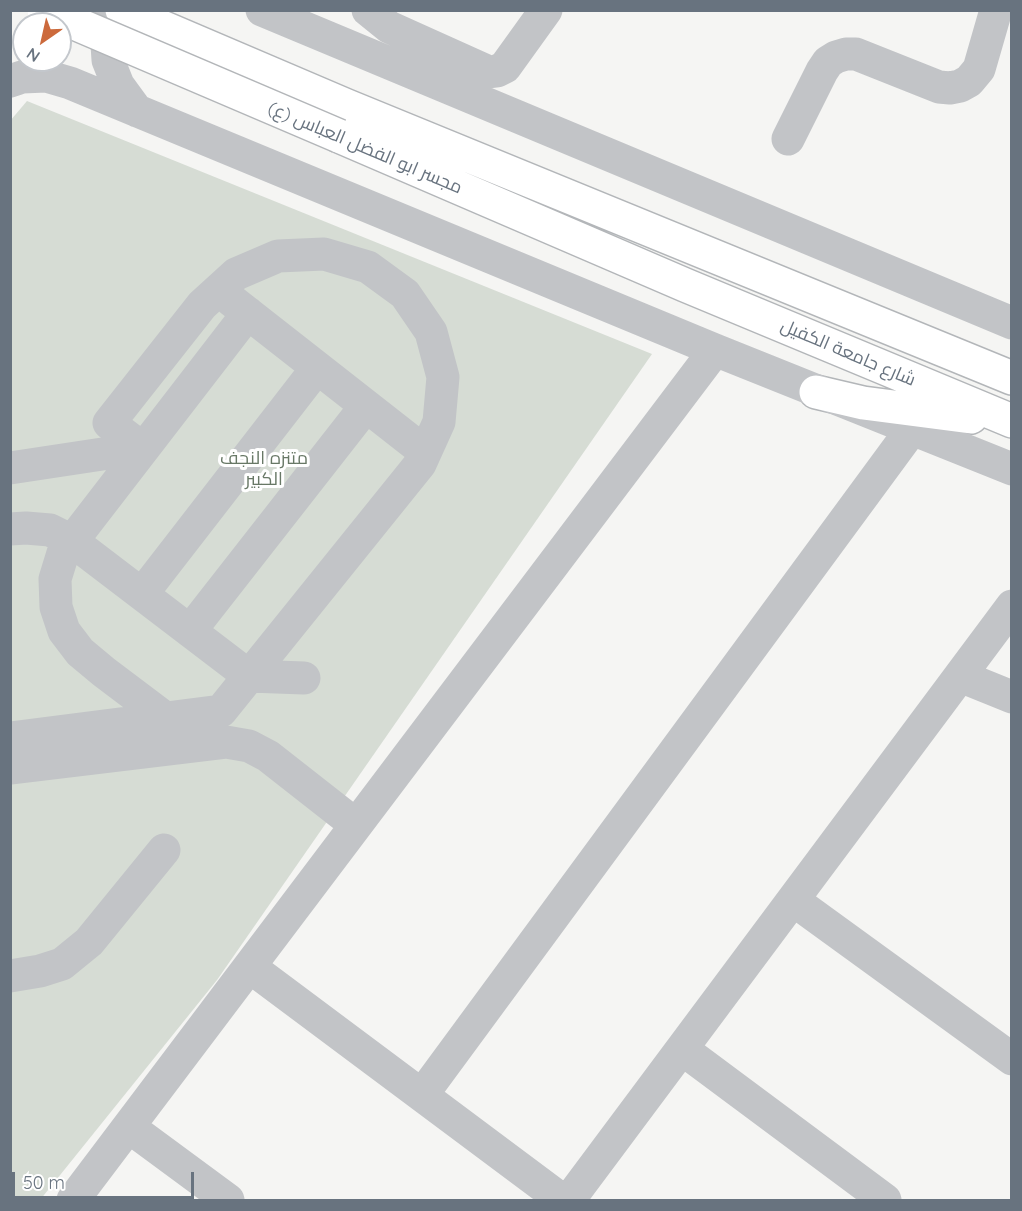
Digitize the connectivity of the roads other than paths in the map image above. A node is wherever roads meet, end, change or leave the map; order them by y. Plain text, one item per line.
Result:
1 (44, 10) edge
2 (114, 10) edge
3 (122, 10) edge
4 (262, 10) edge
5 (546, 10) edge
6 (996, 10) edge
7 (371, 12) edge
8 (10, 81) edge
9 (137, 111) junction
10 (343, 121) junction
11 (788, 139) dead end
12 (685, 285) joint
13 (218, 290) junction
14 (248, 313) junction
15 (1011, 323) edge
16 (715, 350) junction
17 (317, 368) junction
18 (1011, 378) edge
19 (816, 392) junction
20 (366, 406) junction
21 (1011, 423) edge
22 (912, 429) junction
23 (142, 448) junction
24 (425, 452) junction
25 (10, 468) edge
26 (1011, 469) edge
27 (10, 529) edge
28 (72, 541) junction
29 (142, 594) junction
30 (1011, 606) edge
31 (190, 631) junction
32 (249, 676) junction
33 (960, 676) junction
34 (304, 678) dead end
35 (1011, 697) edge
36 (165, 718) junction
37 (12, 752) edge
38 (356, 825) junction
39 (164, 850) dead end
40 (793, 900) junction
41 (250, 967) junction
42 (10, 976) edge
43 (682, 1049) junction
44 (1011, 1059) edge
45 (422, 1095) junction
46 (129, 1127) junction
47 (73, 1200) edge
48 (228, 1200) edge
49 (562, 1200) edge
50 (569, 1200) edge
51 (885, 1200) edge

1 - 10 main road, مجسر ابو الفضل العباس (ع), bridge
2 - 9 street
3 - 10 main road, مجسر ابو الفضل العباس (ع)
4 - 15 street
5 - 7 street
6 - 11 street
8 - 9 street
9 - 16 street
10 - 12 main road, مجسر ابو الفضل العباس (ع)
10 - 18 main road, مجسر ابو الفضل العباس (ع)
12 - 21 main road, شارع جامعة الكفيل
13 - 14 street
13 - 23 street
13 - 24 street
14 - 17 street
14 - 23 street
16 - 19 street
16 - 38 street
17 - 20 street
17 - 29 street
19 - 21 main road
19 - 22 street
20 - 24 street
20 - 31 street
22 - 26 street
22 - 45 street
23 - 25 street
23 - 28 street
24 - 32 street
27 - 28 street
28 - 29 street
28 - 36 street
29 - 31 street
30 - 33 street
31 - 32 street
32 - 34 street
32 - 36 street
33 - 35 street
33 - 40 street
36 - 37 street
37 - 38 street
38 - 41 street
39 - 42 street
40 - 43 street
40 - 44 street
41 - 45 street
41 - 46 street
43 - 50 street
43 - 51 street
45 - 49 street
46 - 47 street
46 - 48 street

